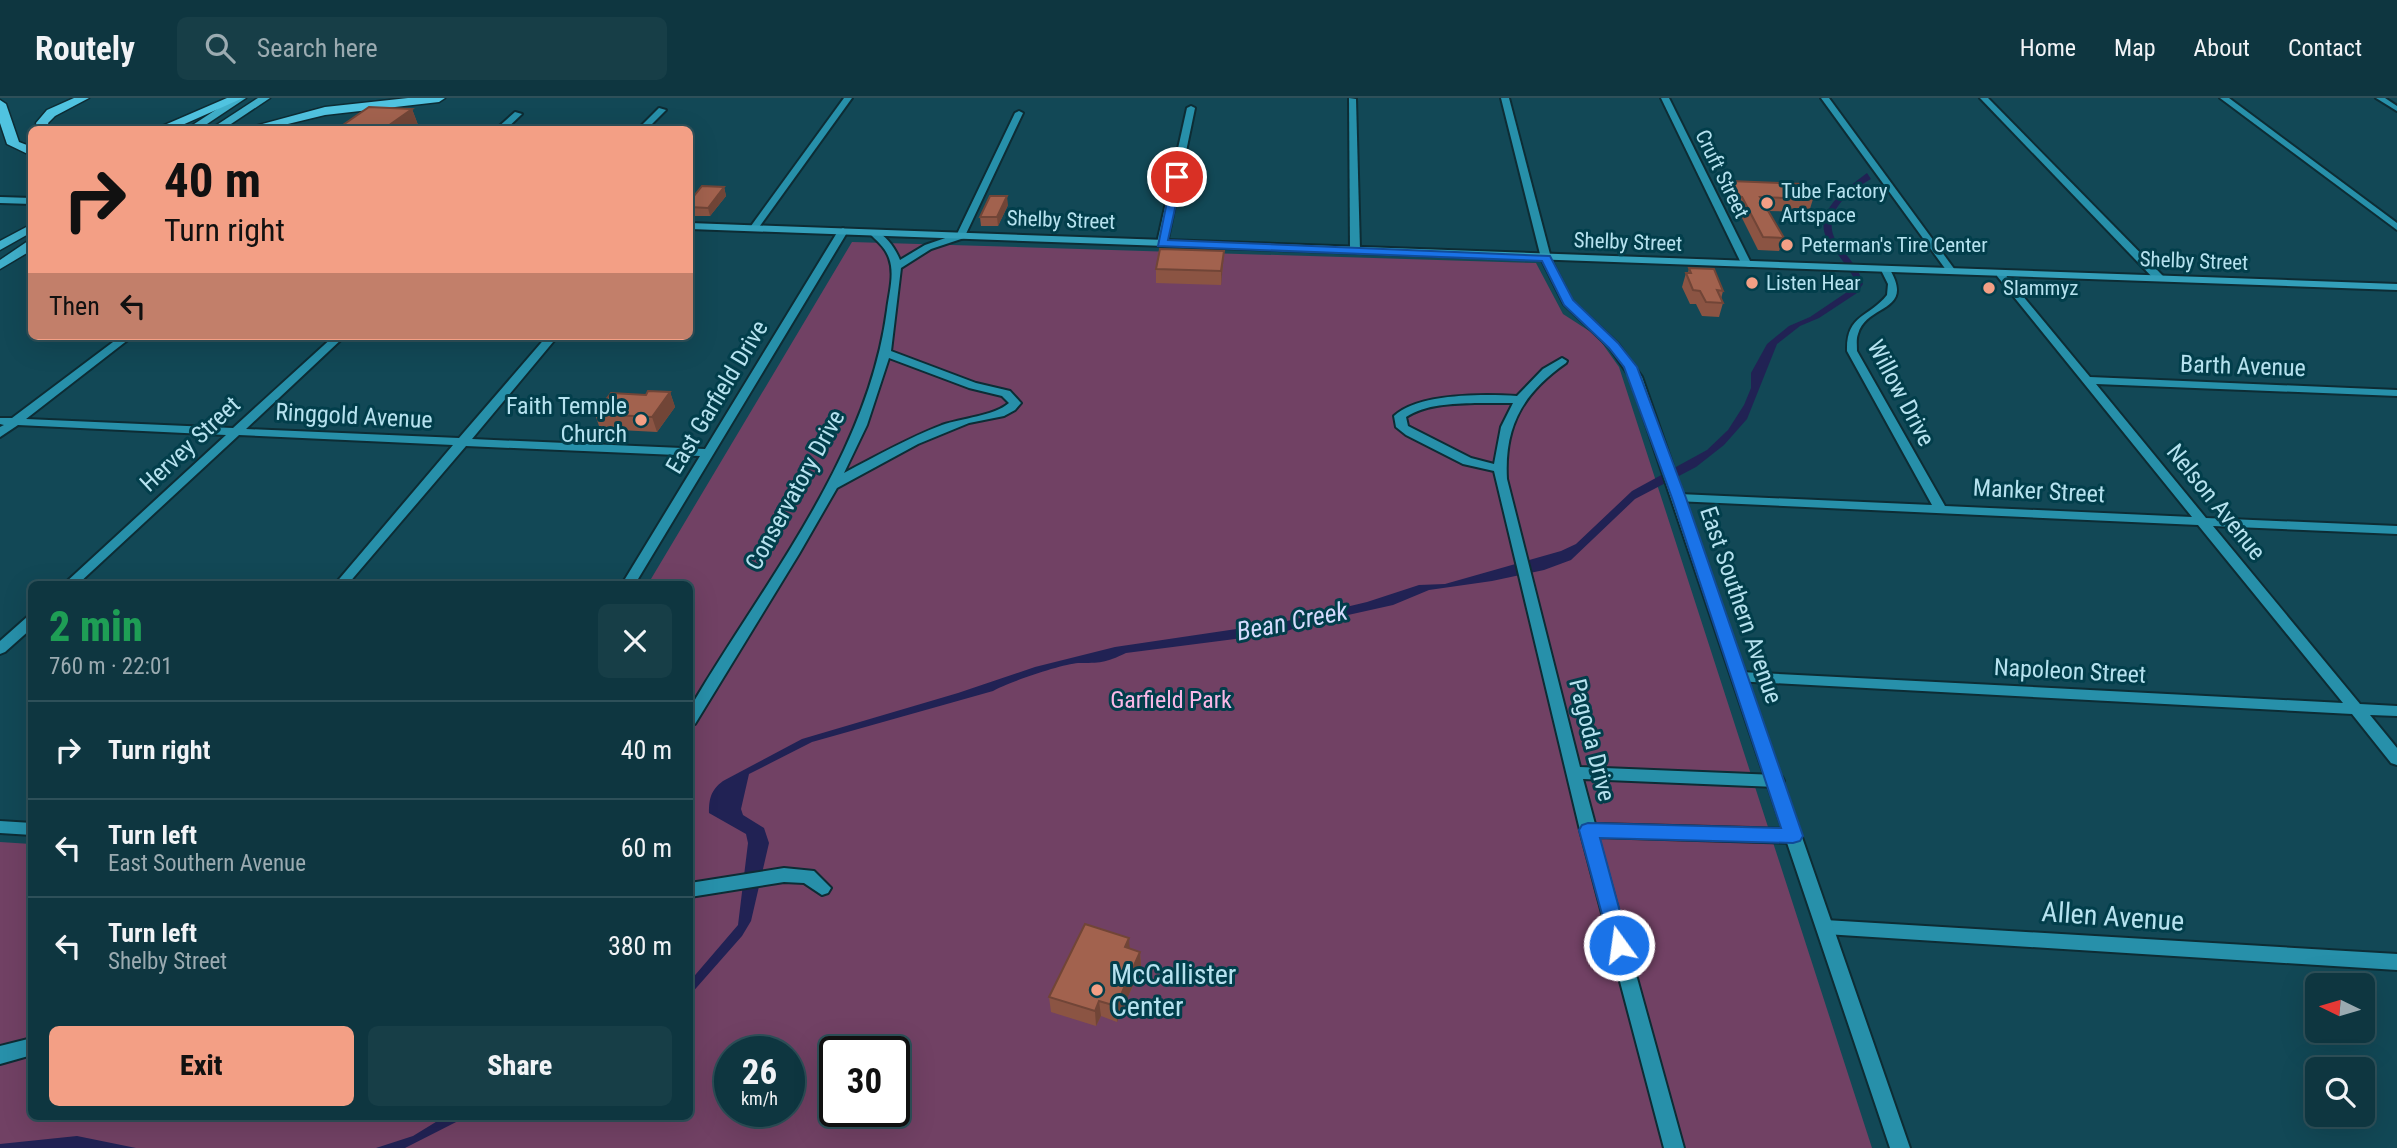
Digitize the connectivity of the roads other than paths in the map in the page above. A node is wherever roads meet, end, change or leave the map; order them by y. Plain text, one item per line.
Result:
1 (83, 98) edge
2 (239, 98) edge
3 (265, 98) edge
4 (439, 98) edge
5 (848, 98) edge
6 (1506, 98) edge
7 (1665, 98) edge
8 (1825, 98) edge
9 (1984, 98) edge
10 (2224, 98) edge
11 (2379, 98) edge
12 (1352, 99) edge
13 (0, 104) edge
14 (1191, 108) dead end
15 (2397, 109) edge
16 (662, 110) dead end
17 (1019, 113) dead end
18 (518, 114) dead end
19 (43, 126) edge
20 (169, 126) edge
21 (196, 126) edge
22 (220, 126) edge
23 (262, 126) edge
24 (504, 126) edge
25 (645, 126) edge
26 (28, 150) edge
27 (0, 200) edge
28 (28, 201) edge
29 (693, 226) edge
30 (2397, 226) edge
31 (754, 228) junction
32 (28, 229) edge
33 (843, 232) junction
34 (874, 233) junction
35 (961, 236) junction
36 (1162, 243) junction
37 (0, 246) edge
38 (28, 247) edge
39 (1355, 250) junction
40 (1546, 258) junction
41 (0, 265) edge
42 (1747, 265) junction
43 (896, 267) junction
44 (1880, 270) junction
45 (1952, 272) junction
46 (2000, 274) junction
47 (2160, 279) junction
48 (2397, 288) edge
49 (123, 340) edge
50 (336, 340) edge
51 (550, 340) edge
52 (885, 353) junction
53 (1562, 361) dead end
54 (2087, 380) junction
55 (2397, 393) edge
56 (1519, 400) junction
57 (0, 421) edge
58 (16, 421) junction
59 (236, 431) junction
60 (0, 433) edge
61 (463, 442) junction
62 (707, 453) junction
63 (1500, 469) junction
64 (831, 486) junction
65 (1677, 493) junction
66 (1941, 510) junction
67 (2203, 521) junction
68 (2397, 530) edge
69 (73, 581) edge
70 (344, 581) edge
71 (631, 581) edge
72 (28, 624) edge
73 (0, 649) edge
74 (1740, 677) junction
75 (2356, 709) junction
76 (2397, 711) edge
77 (693, 714) edge
78 (2397, 758) edge
79 (1575, 773) junction
80 (1776, 781) junction
81 (0, 827) edge
82 (28, 829) edge
83 (1588, 830) junction
84 (1793, 836) junction
85 (698, 888) edge
86 (822, 888) dead end
87 (1825, 927) junction
88 (2397, 962) edge
89 (28, 1047) edge
90 (0, 1055) edge
91 (1674, 1148) edge
92 (1900, 1148) edge

1 - 19 highway
2 - 20 highway
2 - 21 main road
3 - 22 main road
4 - 23 highway
5 - 31 street
6 - 40 street, East Southern Avenue
7 - 42 street, Cruft Street
8 - 45 street
9 - 47 street
10 - 30 street
11 - 15 street
12 - 39 street
13 - 26 highway
14 - 36 street
16 - 25 street
17 - 35 street
18 - 24 street
27 - 28 main road
29 - 31 main road, Shelby Street
31 - 33 main road, Shelby Street
32 - 37 main road
33 - 34 main road, Shelby Street
33 - 62 street, East Garfield Drive
34 - 35 main road, Shelby Street
34 - 43 street
35 - 36 main road, Shelby Street
35 - 43 street
36 - 39 main road, Shelby Street
38 - 41 main road
39 - 40 main road, Shelby Street
40 - 42 main road, Shelby Street
40 - 65 street, East Southern Avenue
42 - 44 main road, Shelby Street
43 - 52 street, Conservatory Drive
44 - 45 main road, Shelby Street
44 - 66 street, Willow Drive
45 - 46 main road, Shelby Street
46 - 47 main road, Shelby Street
46 - 54 street, Nelson Avenue
47 - 48 main road, Shelby Street
49 - 58 street
50 - 59 street, Hervey Street
51 - 61 street
52 - 64 street, Conservatory Drive
52 - 64 street
53 - 56 street, Pagoda Drive
54 - 55 street, Barth Avenue
54 - 67 street, Nelson Avenue
56 - 63 street, Pagoda Drive
56 - 63 street
57 - 58 street, Ringgold Avenue
58 - 59 street, Ringgold Avenue
58 - 60 street
59 - 61 street, Ringgold Avenue
59 - 69 street, Hervey Street
61 - 62 street, Ringgold Avenue
61 - 70 street
62 - 71 street, East Garfield Drive
63 - 79 street, Pagoda Drive
64 - 77 street, Conservatory Drive
65 - 66 street, Manker Street
65 - 74 street, East Southern Avenue
66 - 67 street, Manker Street
67 - 68 street, Manker Street
67 - 75 street, Nelson Avenue
72 - 73 street
74 - 75 street, Napoleon Street
74 - 80 street, East Southern Avenue
75 - 76 street, Napoleon Street
75 - 78 street, Nelson Avenue
79 - 80 street
79 - 83 street, Pagoda Drive
80 - 84 street, East Southern Avenue
81 - 82 street
83 - 84 street
83 - 91 street, Pagoda Drive
84 - 87 street, East Southern Avenue
85 - 86 street
87 - 88 street, Allen Avenue
87 - 92 street, East Southern Avenue
89 - 90 street

